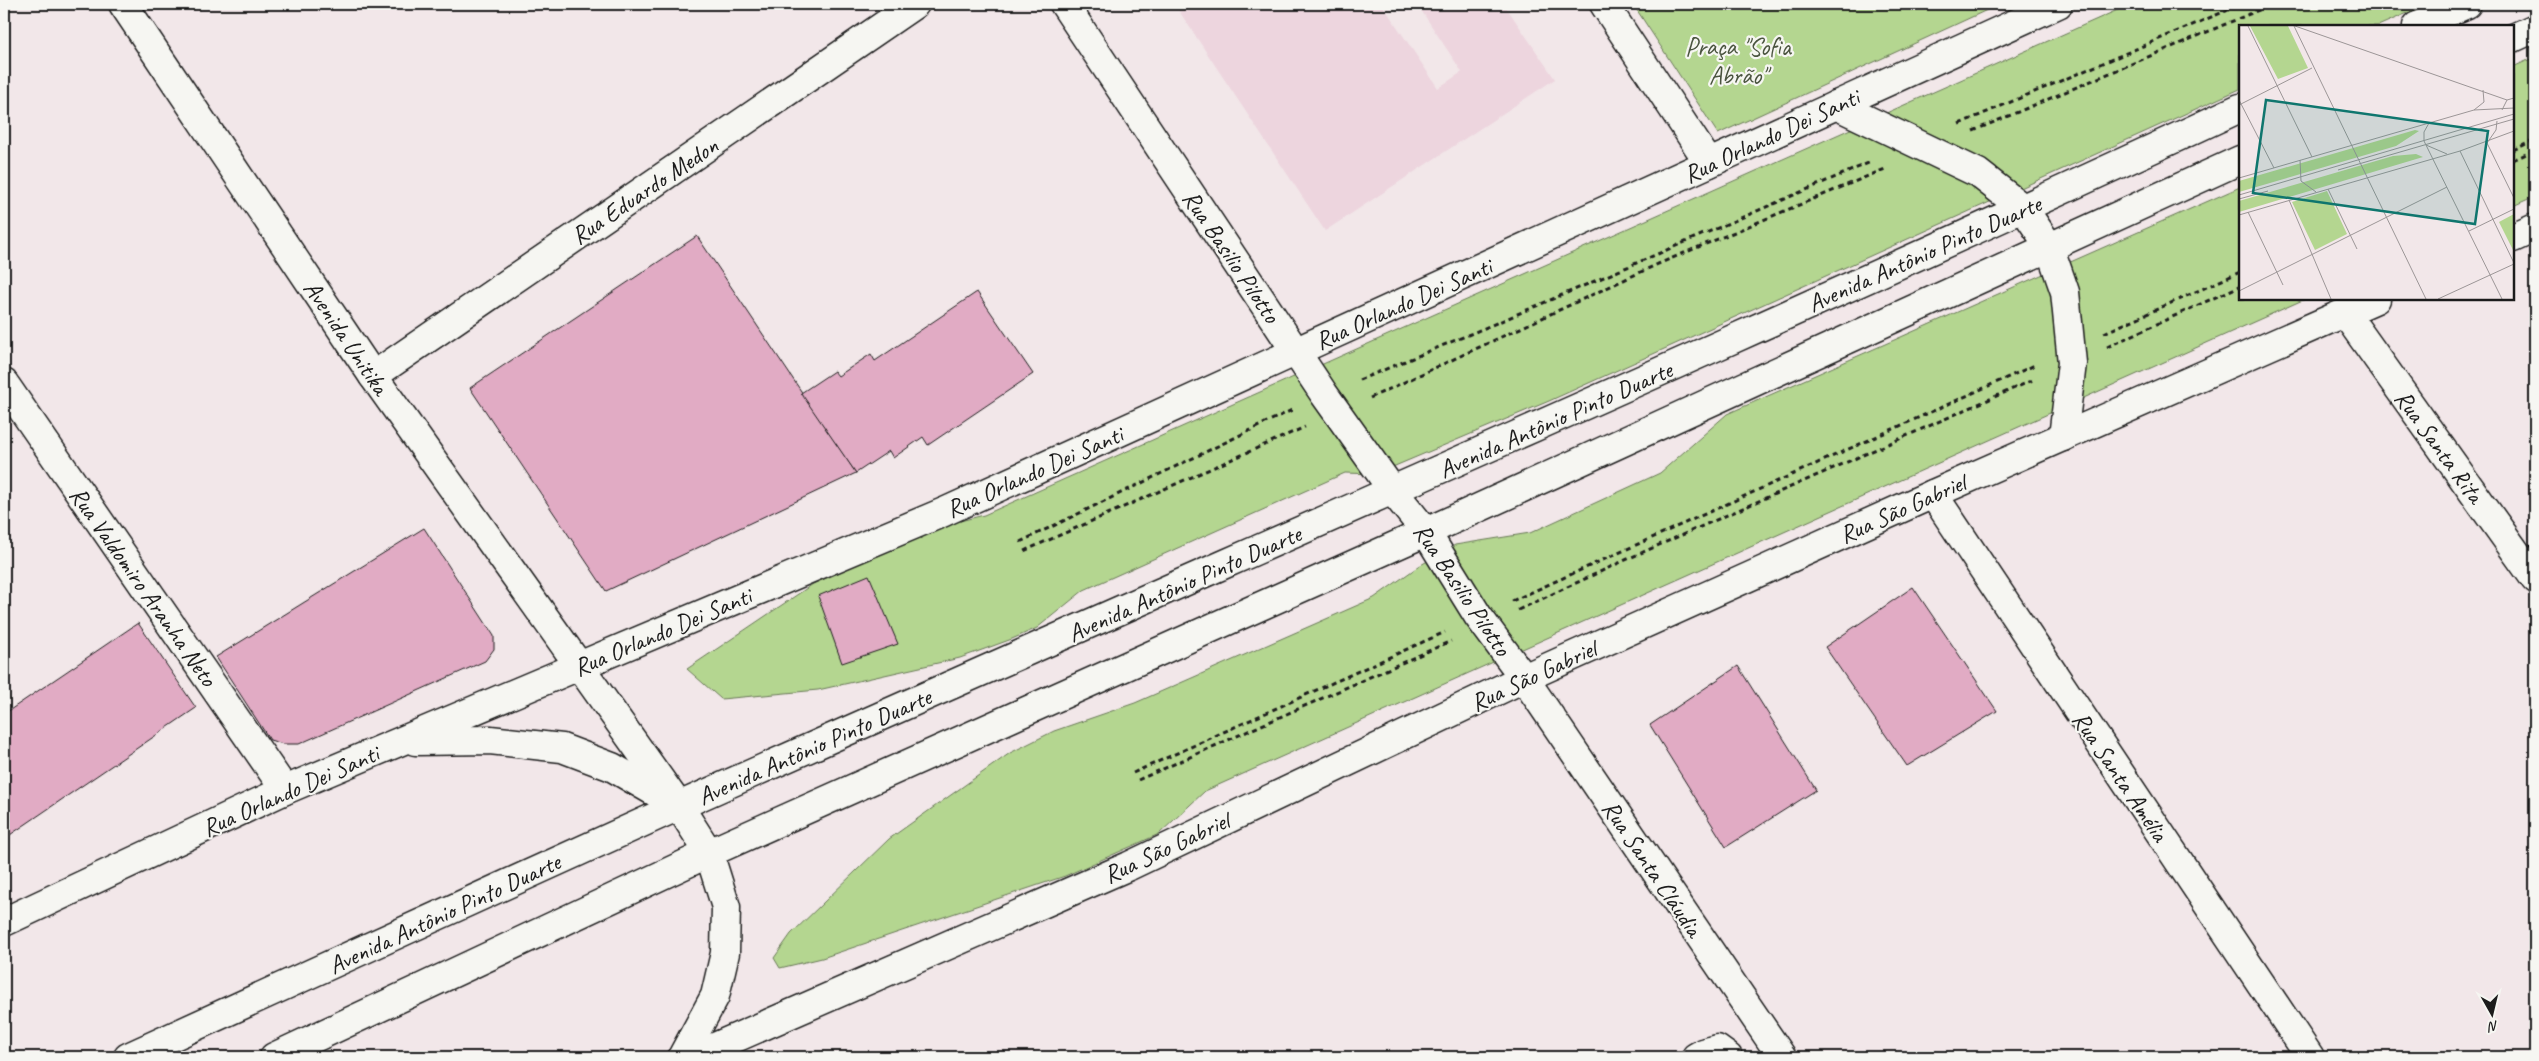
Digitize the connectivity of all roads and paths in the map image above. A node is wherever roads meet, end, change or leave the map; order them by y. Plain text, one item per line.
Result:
1 (123, 4) edge
2 (915, 4) edge
3 (1064, 4) edge
4 (1604, 4) edge
5 (2058, 4) edge
6 (2242, 4) edge
7 (2273, 4) edge
8 (2467, 4) edge
9 (2419, 25) edge
10 (2535, 28) edge
11 (2514, 38) edge
12 (1836, 105) junction
13 (2239, 108) edge
14 (2535, 140) edge
15 (1923, 146) junction
16 (2514, 150) edge
17 (2535, 150) edge
18 (2239, 160) edge
19 (2514, 160) edge
20 (1709, 163) junction
21 (2024, 209) junction
22 (2535, 228) edge
23 (2514, 238) edge
24 (2049, 246) junction
25 (2239, 272) edge
26 (2239, 286) edge
27 (2374, 300) edge
28 (2345, 313) junction
29 (1296, 352) junction
30 (2072, 355) junction
31 (373, 376) junction
32 (4, 383) edge
33 (1331, 404) junction
34 (2063, 437) junction
35 (1393, 491) junction
36 (1933, 494) junction
37 (1426, 532) junction
38 (1020, 542) dead end
39 (1024, 551) dead end
40 (2535, 579) edge
41 (1481, 621) junction
42 (579, 666) junction
43 (1524, 678) junction
44 (400, 742) junction
45 (1133, 773) dead end
46 (1138, 780) dead end
47 (285, 790) junction
48 (679, 806) junction
49 (709, 853) junction
50 (4, 922) edge
51 (128, 1057) edge
52 (274, 1057) edge
53 (682, 1057) edge
54 (692, 1057) edge
55 (1696, 1057) edge
56 (1728, 1057) edge
57 (1782, 1057) edge
58 (2310, 1057) edge

1 - 31 main road, Avenida Unitika
2 - 31 main road, Rua Eduardo Medon
3 - 29 main road, Rua Basilio Pilotto
4 - 20 main road
5 - 12 main road, Rua Orlando Dei Santi
6 - 15 path
7 - 15 path
8 - 9 main road
10 - 11 main road
12 - 15 main road
12 - 20 main road, Rua Orlando Dei Santi
13 - 21 main road, Avenida Antônio Pinto Duarte
14 - 16 path
15 - 21 main road
15 - 33 path
15 - 33 path
17 - 19 path
18 - 24 main road, Avenida Antônio Pinto Duarte
20 - 29 main road, Rua Orlando Dei Santi
21 - 24 main road
21 - 35 main road, Avenida Antônio Pinto Duarte
22 - 23 main road
24 - 30 main road
24 - 37 main road, Avenida Antônio Pinto Duarte
25 - 30 path
26 - 30 path
27 - 28 main road, Rua São Gabriel
28 - 34 main road, Rua São Gabriel
28 - 40 main road, Rua Santa Rita
29 - 33 main road, Rua Basilio Pilotto
29 - 42 main road, Rua Orlando Dei Santi
30 - 34 main road
30 - 41 path
30 - 41 path
31 - 42 main road, Avenida Unitika
32 - 47 main road, Rua Valdomiro Aranha Neto
33 - 35 main road, Rua Basilio Pilotto
33 - 38 path
33 - 39 path
34 - 36 main road, Rua São Gabriel
35 - 37 main road, Rua Basilio Pilotto
35 - 48 main road, Avenida Antônio Pinto Duarte
36 - 43 main road, Rua São Gabriel
36 - 58 main road, Rua Santa Amélia
37 - 41 main road, Rua Basilio Pilotto
37 - 49 main road, Avenida Antônio Pinto Duarte
41 - 43 main road, Rua Basilio Pilotto
41 - 45 path
41 - 46 path
42 - 44 main road, Rua Orlando Dei Santi
42 - 48 main road, Avenida Unitika
43 - 54 main road, Rua São Gabriel
43 - 57 main road, Rua Santa Cláudia
44 - 47 main road, Rua Orlando Dei Santi
44 - 48 main road
47 - 50 main road, Rua Orlando Dei Santi
48 - 49 main road, Avenida Unitika
48 - 51 main road, Avenida Antônio Pinto Duarte
49 - 52 main road, Avenida Antônio Pinto Duarte
49 - 53 main road, Avenida Unitika
55 - 56 main road

